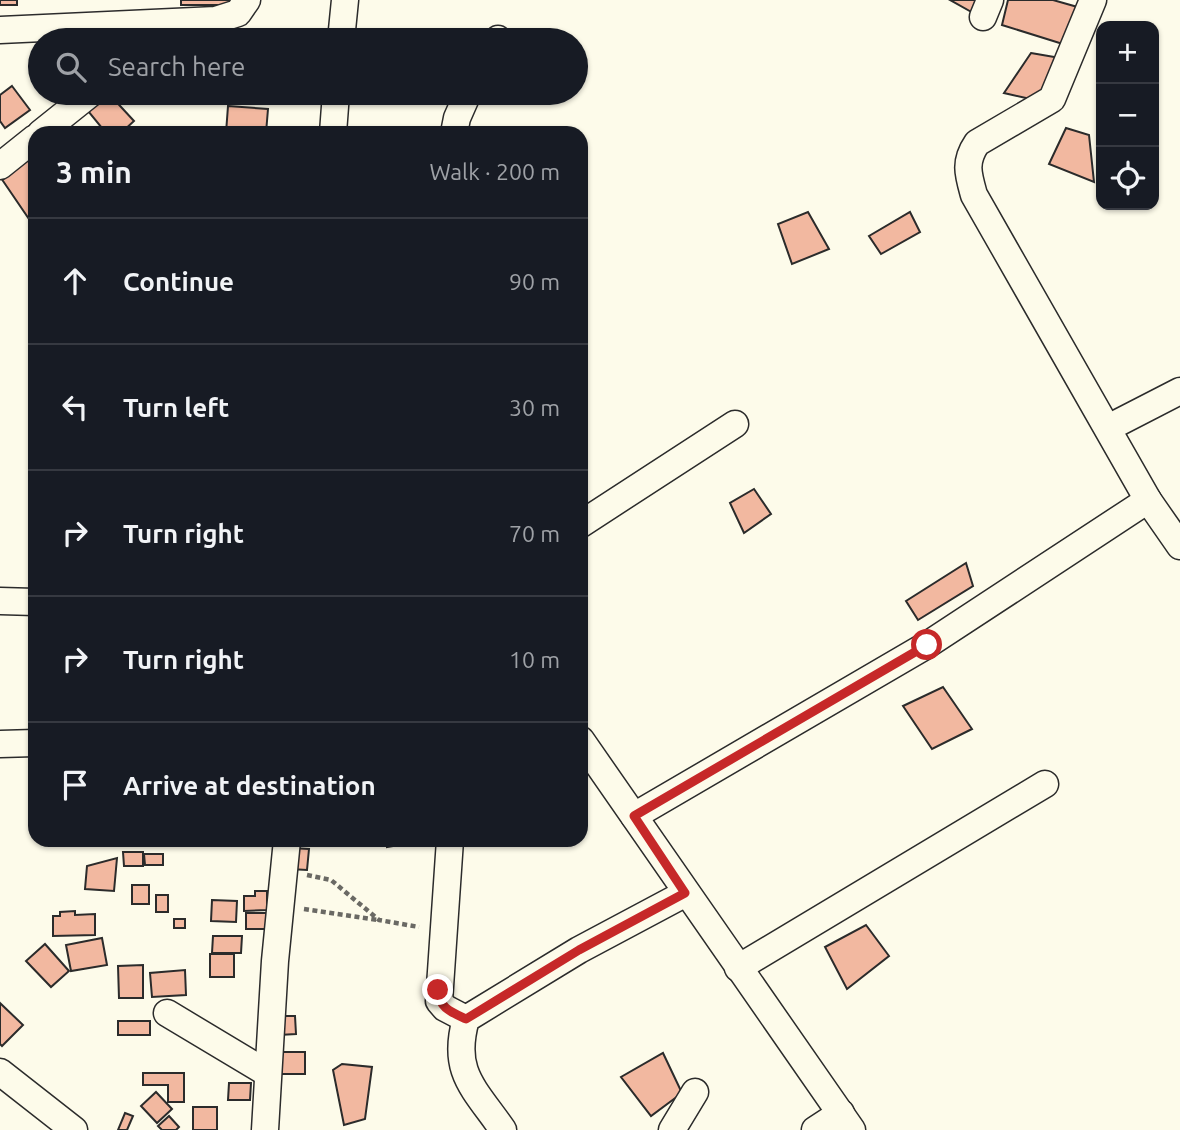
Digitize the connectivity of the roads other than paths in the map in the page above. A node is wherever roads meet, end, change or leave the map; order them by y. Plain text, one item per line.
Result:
1 (247, 0) edge
2 (345, 0) edge
3 (1093, 0) edge
4 (182, 21) junction
5 (40, 28) edge
6 (173, 28) edge
7 (342, 28) edge
8 (28, 29) edge
9 (0, 30) edge
10 (76, 105) edge
11 (336, 105) edge
12 (463, 105) edge
13 (50, 126) edge
14 (334, 126) edge
15 (455, 126) edge
16 (28, 144) edge
17 (0, 166) edge
18 (1180, 391) edge
19 (735, 424) dead end
20 (1108, 428) junction
21 (1148, 500) junction
22 (588, 519) edge
23 (1180, 546) edge
24 (0, 601) edge
25 (28, 602) edge
26 (28, 743) edge
27 (0, 744) edge
28 (589, 771) edge
29 (1045, 784) dead end
30 (634, 816) junction
31 (286, 847) edge
32 (450, 847) edge
33 (685, 893) junction
34 (738, 968) junction
35 (167, 1013) dead end
36 (466, 1019) junction
37 (0, 1072) edge
38 (267, 1073) junction
39 (695, 1093) dead end
40 (847, 1122) edge
41 (74, 1130) edge
42 (265, 1130) edge
43 (503, 1130) edge
44 (672, 1130) edge
45 (815, 1130) edge

1 - 4 street
2 - 7 street
3 - 20 street
4 - 5 street
4 - 6 street
8 - 9 street
10 - 13 street
11 - 14 street
12 - 15 street
16 - 17 street
18 - 20 street
19 - 22 street
20 - 21 street
21 - 23 street
21 - 30 street
24 - 25 street
26 - 27 street
28 - 30 street
29 - 34 street
30 - 33 street
31 - 38 street
32 - 36 street
33 - 34 street
33 - 36 street
34 - 40 street
35 - 38 street
36 - 43 street
37 - 41 street
38 - 42 street
39 - 44 street
40 - 45 street

